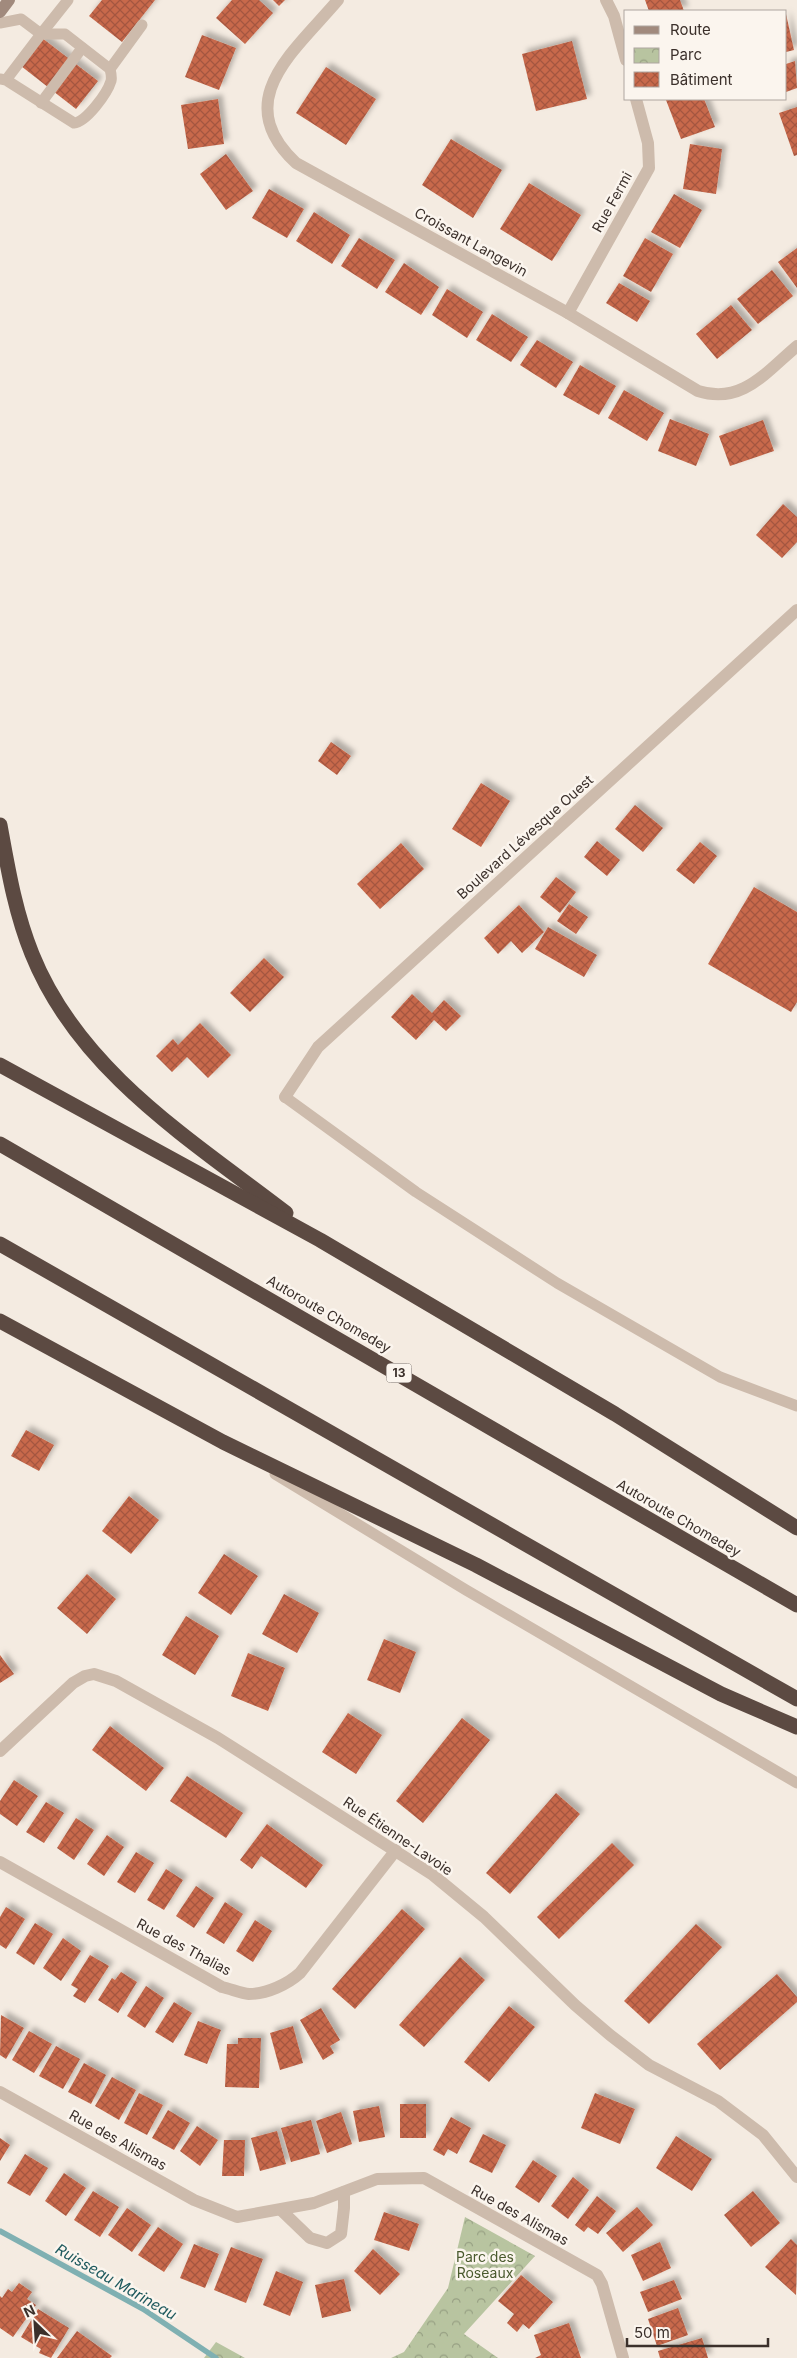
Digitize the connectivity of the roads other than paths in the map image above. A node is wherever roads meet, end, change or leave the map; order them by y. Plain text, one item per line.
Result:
1 (9, 0) edge
2 (68, 0) edge
3 (338, 0) edge
4 (606, 0) edge
5 (0, 12) edge
6 (0, 23) edge
7 (142, 24) dead end
8 (41, 34) junction
9 (82, 48) junction
10 (624, 53) edge
11 (110, 69) junction
12 (3, 79) edge
13 (636, 100) edge
14 (41, 103) junction
15 (568, 313) junction
16 (797, 346) edge
17 (797, 610) edge
18 (0, 825) edge
19 (0, 1065) edge
20 (285, 1097) joint
21 (0, 1144) edge
22 (320, 1240) junction
23 (0, 1244) edge
24 (0, 1321) edge
25 (797, 1406) edge
26 (223, 1442) junction
27 (797, 1528) edge
28 (797, 1605) edge
29 (797, 1699) edge
30 (797, 1727) edge
31 (0, 1752) edge
32 (797, 1783) edge
33 (396, 1850) junction
34 (0, 1862) edge
35 (0, 2092) edge
36 (797, 2177) edge
37 (344, 2192) junction
38 (282, 2210) junction
39 (623, 2358) edge

1 - 5 street
2 - 8 lane
3 - 15 street, Croissant Langevin
4 - 10 street
6 - 8 lane
7 - 11 lane
8 - 9 lane
8 - 12 lane
9 - 11 lane
9 - 14 lane
11 - 14 lane
12 - 14 lane
13 - 15 street, Rue Fermi
15 - 16 street, Croissant Langevin
17 - 20 street, Boulevard Lévesque Ouest
18 - 22 highway
19 - 22 highway
20 - 25 lane
21 - 28 highway, Autoroute Chomedey / 13
22 - 27 highway
23 - 29 highway
24 - 26 highway
26 - 30 highway
26 - 32 lane
31 - 33 street, Rue Étienne-Lavoie
33 - 34 street, Rue des Thalias
33 - 36 street, Rue Étienne-Lavoie
35 - 38 street, Rue des Alismas
37 - 38 street, Rue des Alismas
37 - 38 street
37 - 39 street, Rue des Alismas

